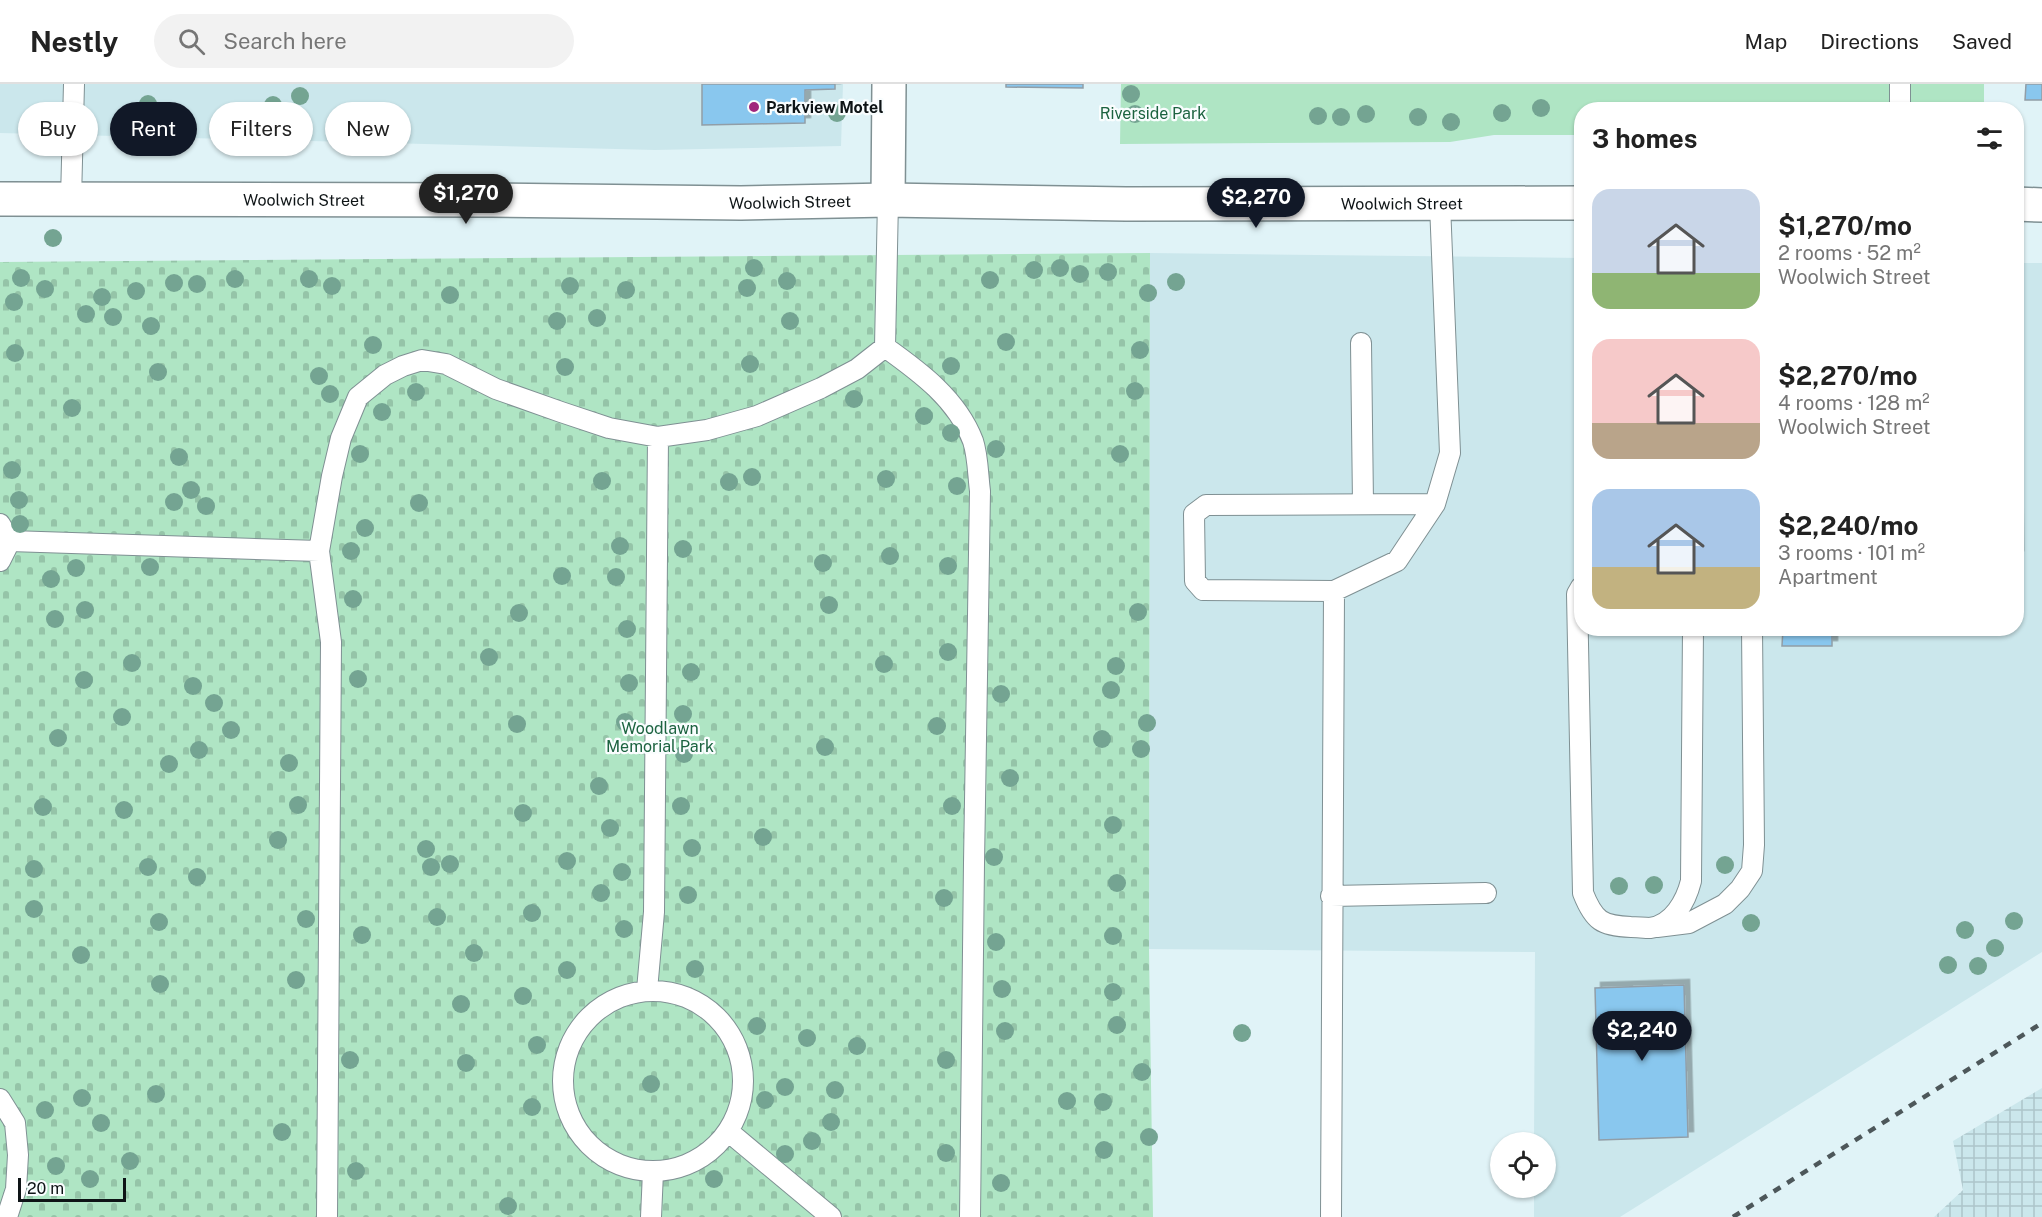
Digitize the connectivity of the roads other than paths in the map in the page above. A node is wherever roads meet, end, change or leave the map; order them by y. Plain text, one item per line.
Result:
1 (74, 84) edge
2 (889, 84) edge
3 (1900, 84) edge
4 (1900, 102) edge
5 (0, 199) edge
6 (71, 199) junction
7 (888, 200) junction
8 (1574, 203) edge
9 (1440, 204) junction
10 (2024, 204) edge
11 (2042, 205) edge
12 (1360, 342) dead end
13 (885, 347) junction
14 (658, 437) junction
15 (1363, 504) junction
16 (1435, 504) junction
17 (5, 533) edge
18 (318, 551) junction
19 (0, 561) edge
20 (1334, 591) junction
21 (1579, 636) edge
22 (1693, 636) edge
23 (1752, 636) edge
24 (1486, 893) dead end
25 (1331, 896) junction
26 (1652, 928) junction
27 (647, 990) junction
28 (0, 1099) edge
29 (729, 1132) junction
30 (653, 1172) junction
31 (7, 1217) edge
32 (327, 1217) edge
33 (651, 1217) edge
34 (831, 1217) edge
35 (970, 1217) edge
36 (1331, 1217) edge

1 - 6 lane
2 - 7 main road
3 - 4 lane
5 - 6 main road, Woolwich Street
6 - 7 main road, Woolwich Street
7 - 9 main road, Woolwich Street
7 - 13 lane
8 - 9 main road, Woolwich Street
9 - 16 lane
10 - 11 main road
12 - 15 lane
13 - 14 lane
13 - 35 lane
14 - 18 lane
14 - 27 lane
15 - 16 lane
15 - 20 lane
16 - 20 lane
17 - 18 lane
17 - 19 lane
18 - 32 lane
20 - 25 lane
21 - 26 lane
22 - 26 lane
23 - 26 lane
24 - 25 lane
25 - 36 lane
27 - 29 lane
27 - 30 lane
28 - 31 lane
29 - 30 lane
29 - 34 lane
30 - 33 lane

